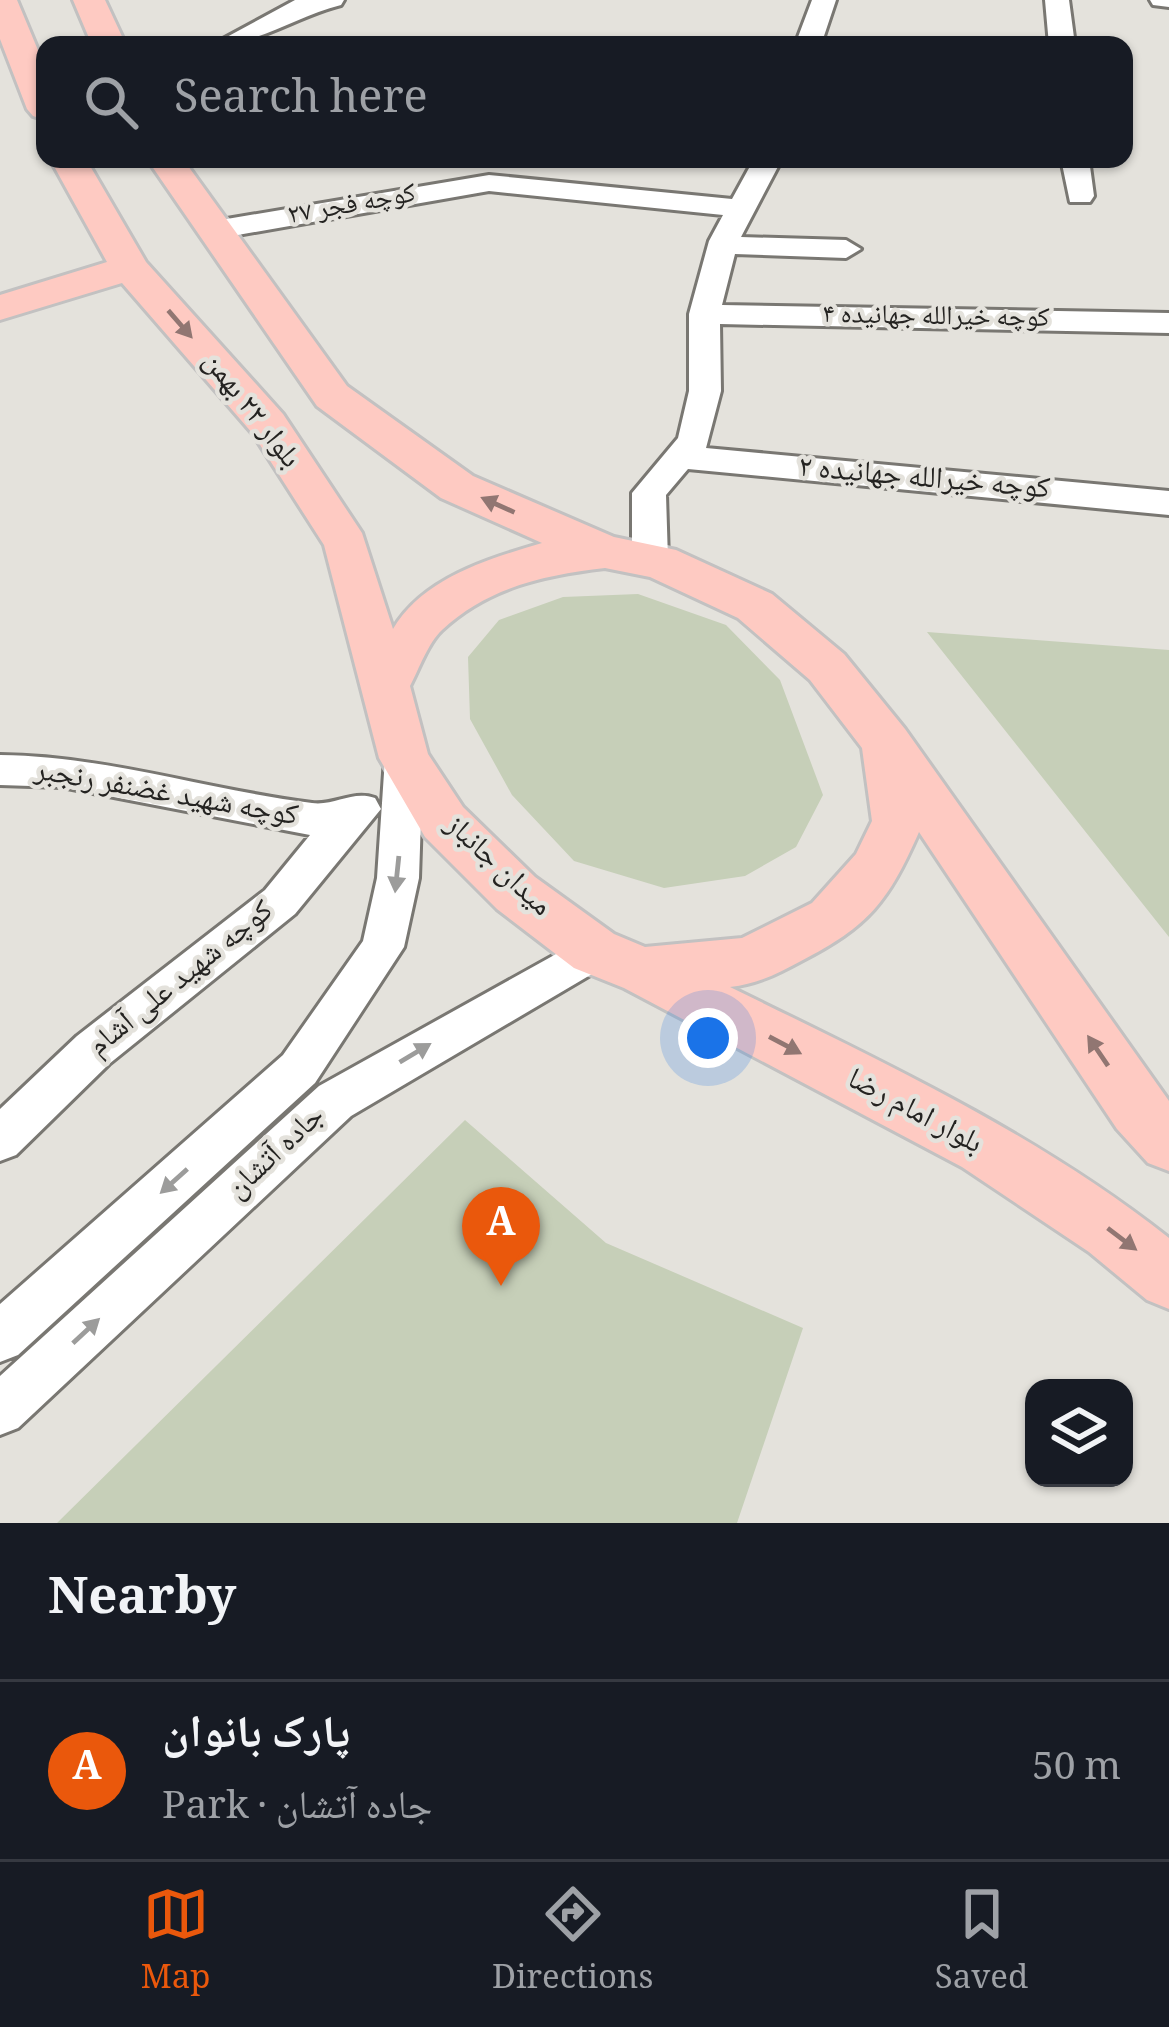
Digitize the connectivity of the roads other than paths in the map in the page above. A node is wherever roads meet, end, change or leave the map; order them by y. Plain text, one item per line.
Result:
1 (89, 0) edge
2 (332, 0) edge
3 (824, 0) edge
4 (1057, 0) edge
5 (3, 14) edge
6 (105, 36) edge
7 (243, 36) edge
8 (811, 36) edge
9 (1061, 36) edge
10 (36, 89) edge
11 (73, 168) edge
12 (171, 168) edge
13 (762, 168) edge
14 (1076, 168) edge
15 (1079, 196) dead end
16 (738, 208) junction
17 (215, 230) junction
18 (722, 245) junction
19 (846, 249) dead end
20 (130, 268) junction
21 (0, 308) edge
22 (704, 314) junction
23 (1169, 324) edge
24 (680, 457) junction
25 (1169, 503) edge
26 (627, 556) junction
27 (385, 686) junction
28 (886, 743) junction
29 (0, 770) edge
30 (402, 778) junction
31 (354, 811) junction
32 (619, 961) junction
33 (299, 1069) junction
34 (335, 1101) junction
35 (0, 1140) edge
36 (1169, 1144) edge
37 (1169, 1278) edge
38 (0, 1337) edge
39 (0, 1410) edge

1 - 6 main road
2 - 7 street
3 - 8 street
4 - 9 street
5 - 10 main road
11 - 20 main road, بلوار ۲۲ بهمن
12 - 17 main road
13 - 16 street
14 - 15 street
16 - 17 street, کوچه فجر ۲۷
16 - 18 street
26 -> 17 main road
18 - 19 street
18 - 22 street
20 - 21 main road
20 -> 27 main road, بلوار ۲۲ بهمن
22 - 23 street, کوچه خیرالله جهانیده ۴
22 - 24 street
24 - 25 street, کوچه خیرالله جهانیده ۲
24 - 26 street
26 - 27 main road
26 - 28 main road
27 - 30 main road, میدان جانباز
28 - 32 main road
36 -> 28 main road
29 - 31 street, کوچه شهید غضنفر رنجبر
30 - 31 street, کوچه شهید غضنفر رنجبر
30 - 32 main road, میدان جانباز
30 -> 33 street, جاده آتشان
31 - 35 street, کوچه شهید علی آشام
34 -> 32 street, جاده آتشان
32 -> 37 main road, بلوار امام رضا
33 - 34 street
33 -> 38 street, جاده آتشان
39 -> 34 street, جاده آتشان

